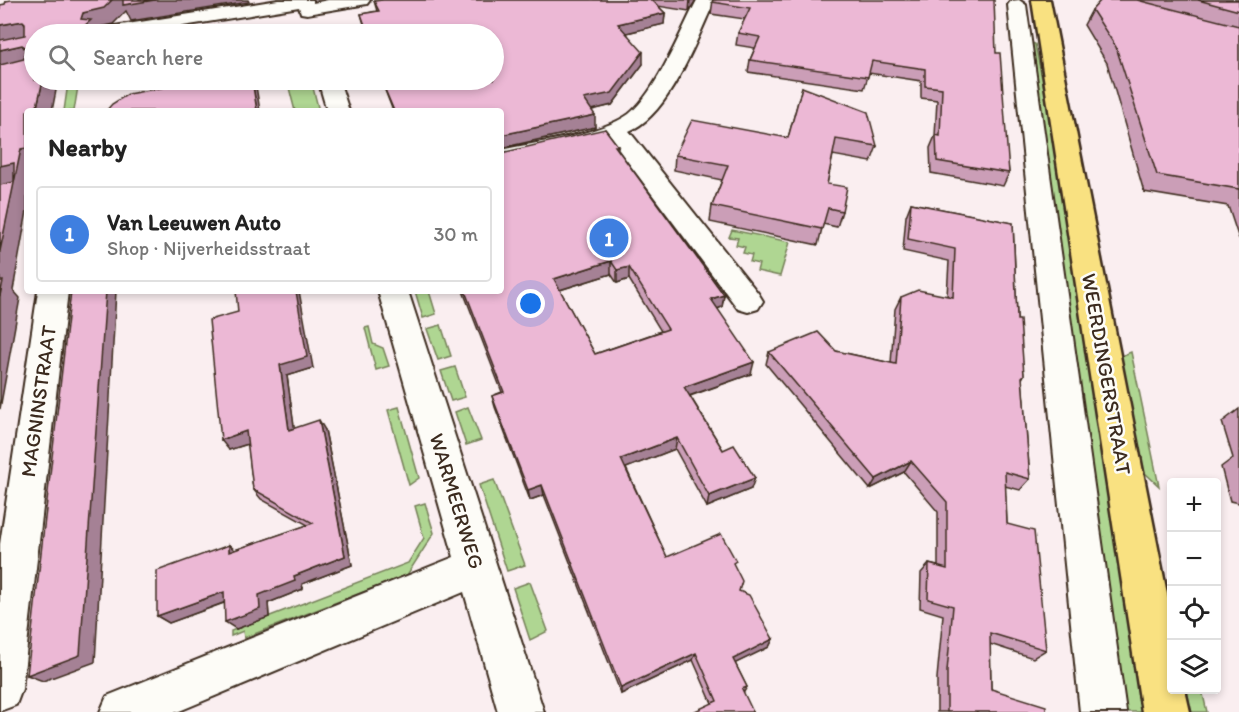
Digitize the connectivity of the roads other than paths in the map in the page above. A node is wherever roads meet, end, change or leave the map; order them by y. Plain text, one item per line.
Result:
1 (361, 0) edge
2 (706, 0) edge
3 (307, 9) edge
4 (1032, 19) edge
5 (184, 24) edge
6 (332, 90) edge
7 (337, 108) edge
8 (616, 130) junction
9 (504, 157) edge
10 (53, 294) edge
11 (394, 294) edge
12 (748, 301) dead end
13 (477, 567) junction
14 (0, 690) edge
15 (123, 712) edge
16 (522, 712) edge
17 (1104, 712) edge
18 (1166, 712) edge

1 - 3 street
2 - 8 street
3 - 5 street
4 - 17 street, WEERDINGERSTRAAT
4 - 18 main road, WEERDINGERSTRAAT
6 - 7 street
8 - 9 street
8 - 12 street
10 - 14 street, MAGNINSTRAAT
11 - 13 street, WARMEERWEG
13 - 15 street
13 - 16 street, WARMEERWEG

